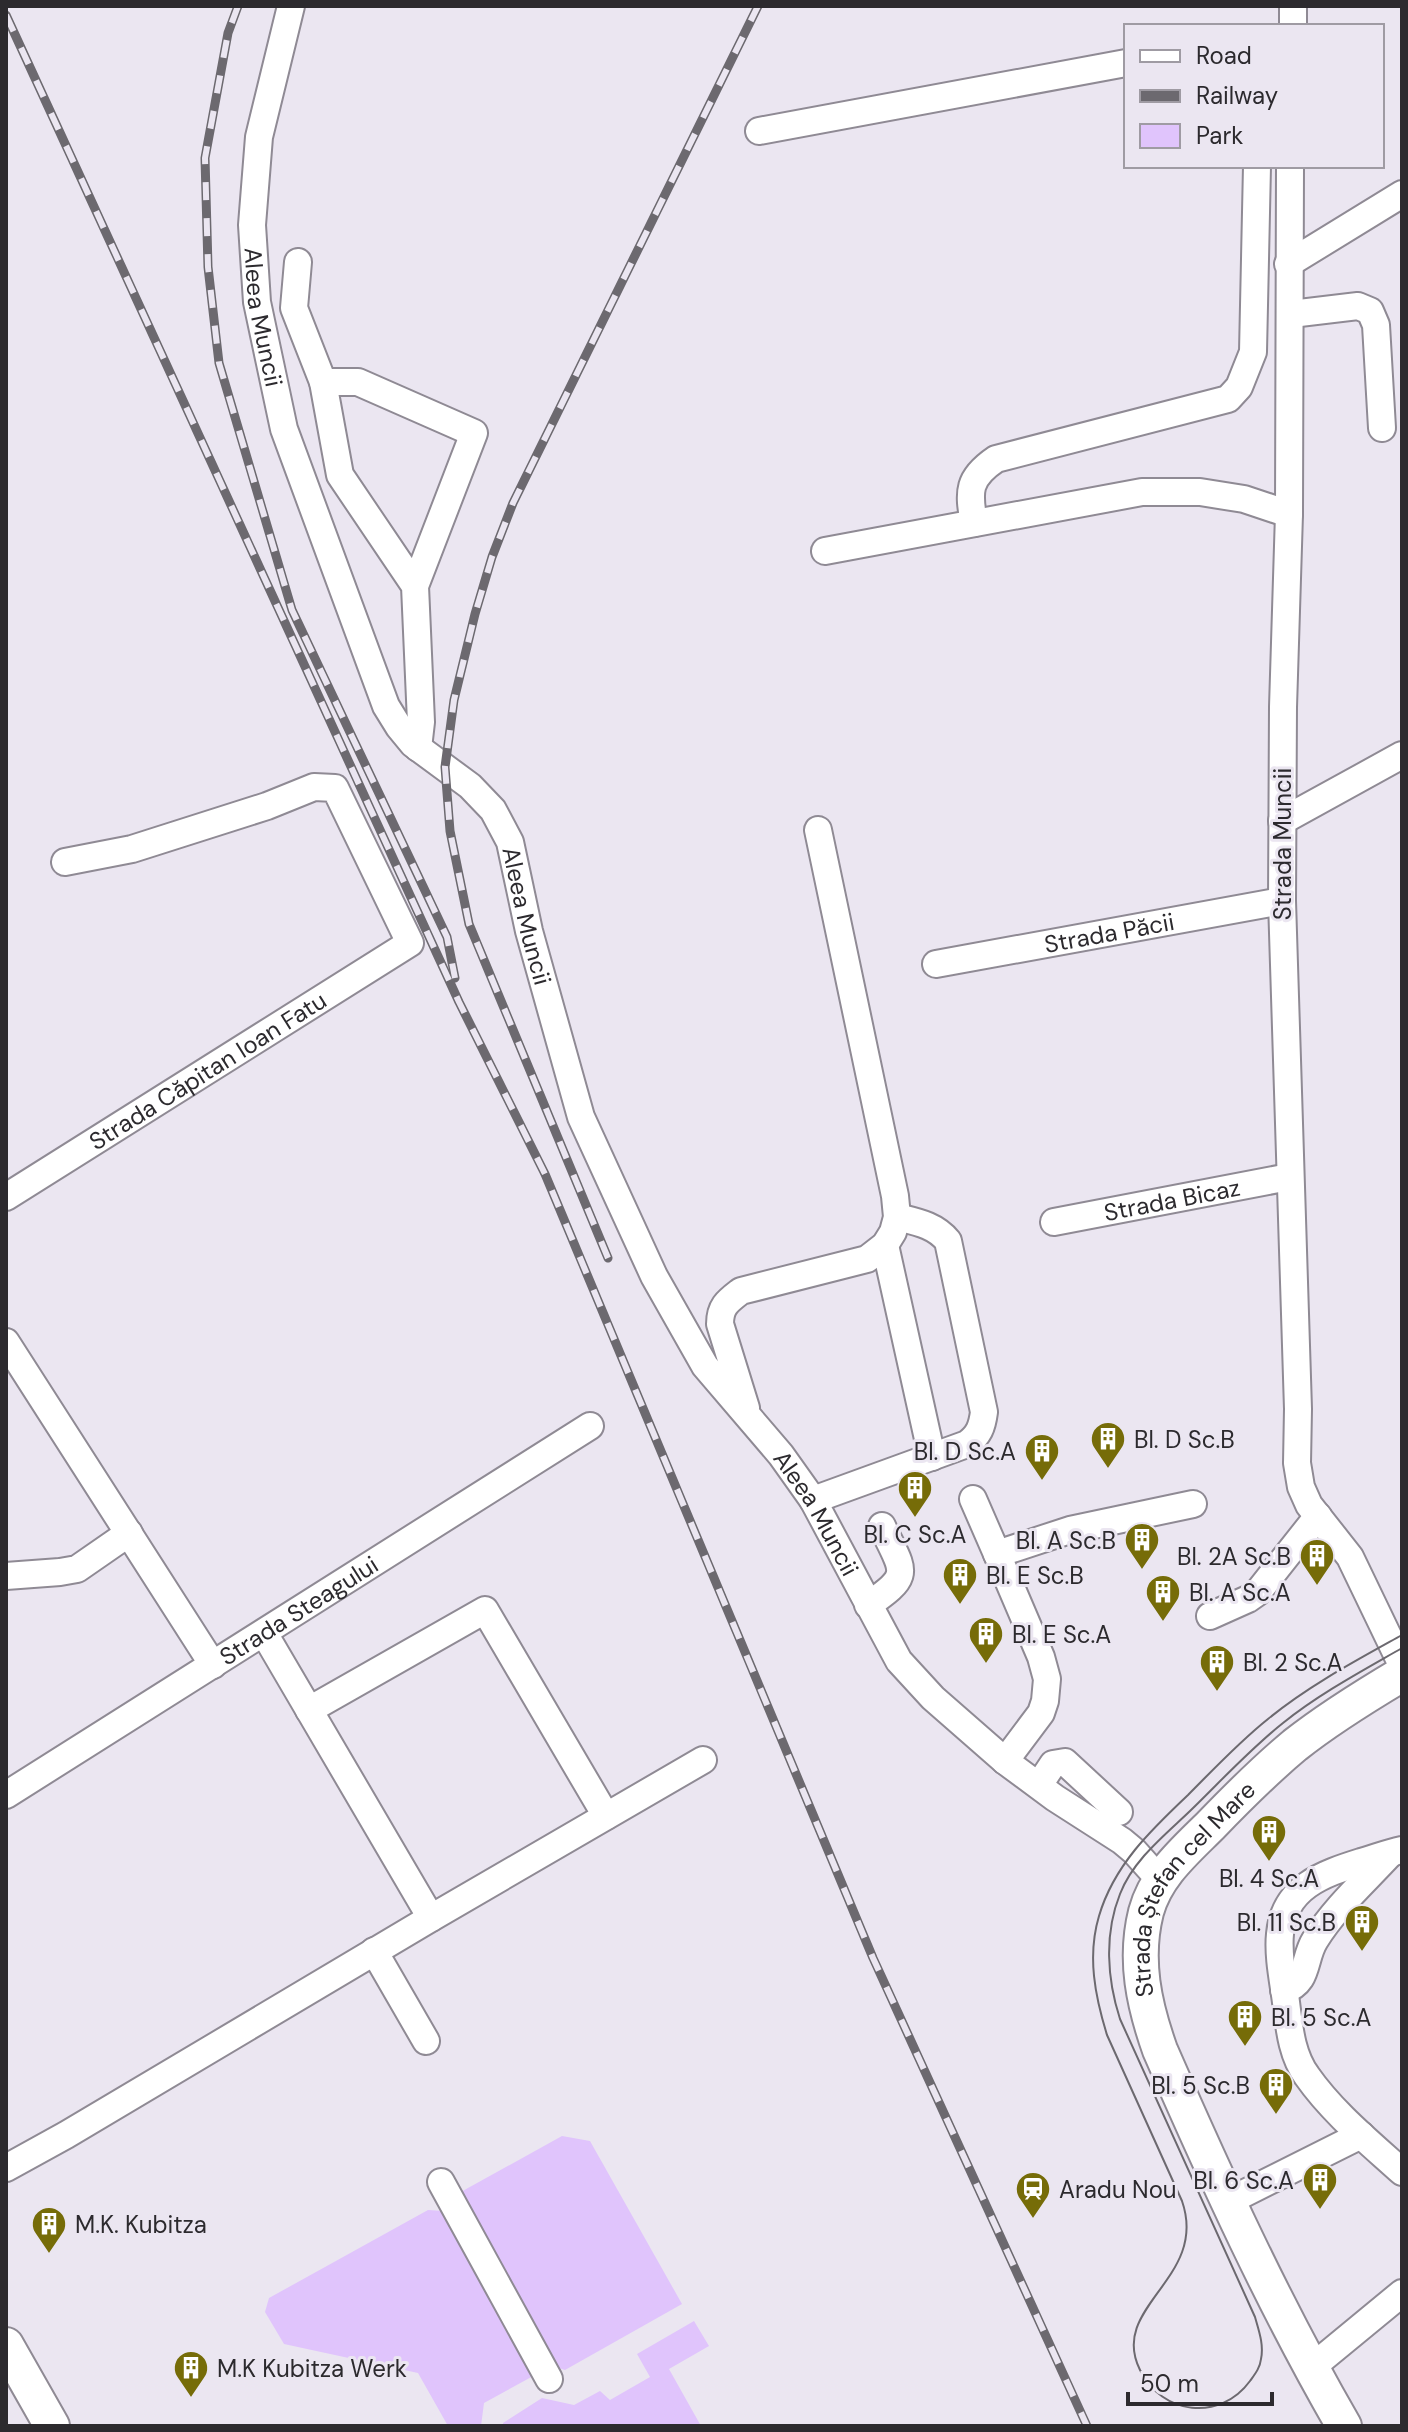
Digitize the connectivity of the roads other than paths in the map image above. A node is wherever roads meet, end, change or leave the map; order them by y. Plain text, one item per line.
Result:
1 (291, 6) edge
2 (1124, 63) edge
3 (759, 131) dead end
4 (1257, 168) edge
5 (1290, 168) edge
6 (1402, 194) edge
7 (298, 262) dead end
8 (1288, 264) junction
9 (1291, 314) junction
10 (323, 382) junction
11 (1382, 428) dead end
12 (1289, 514) junction
13 (974, 523) junction
14 (825, 551) dead end
15 (415, 586) junction
16 (418, 748) junction
17 (1402, 755) edge
18 (1282, 821) junction
19 (818, 830) dead end
20 (65, 862) dead end
21 (1282, 901) junction
22 (936, 964) dead end
23 (1289, 1177) junction
24 (6, 1197) edge
25 (897, 1217) junction
26 (1054, 1222) dead end
27 (885, 1245) junction
28 (6, 1342) edge
29 (749, 1417) junction
30 (590, 1426) dead end
31 (932, 1457) junction
32 (973, 1499) dead end
33 (813, 1500) junction
34 (1193, 1504) dead end
35 (1318, 1516) junction
36 (882, 1526) dead end
37 (129, 1533) junction
38 (997, 1554) junction
39 (6, 1576) edge
40 (868, 1605) junction
41 (1210, 1616) dead end
42 (264, 1633) junction
43 (213, 1665) junction
44 (1402, 1665) edge
45 (1402, 1674) edge
46 (309, 1710) junction
47 (703, 1760) dead end
48 (1005, 1761) junction
49 (1039, 1785) junction
50 (6, 1795) edge
51 (1119, 1812) dead end
52 (606, 1816) junction
53 (1396, 1851) edge
54 (1160, 1880) junction
55 (431, 1918) junction
56 (374, 1951) junction
57 (1284, 1990) junction
58 (426, 2041) dead end
59 (1361, 2135) junction
60 (6, 2168) edge
61 (1402, 2172) edge
62 (441, 2182) dead end
63 (1227, 2202) junction
64 (1402, 2293) edge
65 (6, 2345) edge
66 (1311, 2368) junction
67 (549, 2379) dead end
68 (52, 2426) edge
69 (1344, 2426) edge

1 - 16 street, Aleea Muncii
2 - 3 street
4 - 13 street
5 - 8 street, Strada Muncii
6 - 8 street
7 - 10 street
8 - 9 street, Strada Muncii
9 - 11 street
9 - 12 street, Strada Muncii
10 - 15 street
10 - 15 street
12 - 13 street
12 - 18 street, Strada Muncii
13 - 14 street
15 - 16 street
16 - 29 street, Aleea Muncii
17 - 18 street
18 - 21 street, Strada Muncii
19 - 25 street
20 - 24 street, Strada Căpitan Ioan Fatu
21 - 22 street, Strada Păcii
21 - 23 street, Strada Muncii
23 - 26 street, Strada Bicaz
23 - 35 street, Strada Muncii
25 - 27 street
25 - 31 street
27 - 29 street
27 - 31 street
28 - 37 street
29 - 33 street, Aleea Muncii
30 - 42 street, Strada Steagului
31 - 33 street
32 - 38 street
33 - 40 street, Aleea Muncii
34 - 38 street
35 - 41 street
35 - 44 street, Strada Muncii
36 - 40 street
37 - 39 street
37 - 43 street
38 - 48 street
40 - 48 street, Aleea Muncii
42 - 43 street, Strada Steagului
42 - 46 street
43 - 50 street, Strada Steagului
45 - 54 main road, Strada Ștefan cel Mare
46 - 52 street
46 - 55 street
47 - 52 street
48 - 49 street, Aleea Muncii
49 - 51 street
49 - 54 street, Aleea Muncii
52 - 55 street
53 - 57 street
53 - 57 street
54 - 63 main road, Strada Ștefan cel Mare
55 - 56 street
56 - 58 street
56 - 60 street
57 - 59 street
59 - 61 street
59 - 63 street
62 - 67 street
63 - 66 main road, Strada Ștefan cel Mare
64 - 66 street
65 - 68 main road
66 - 69 main road, Strada Ștefan cel Mare

